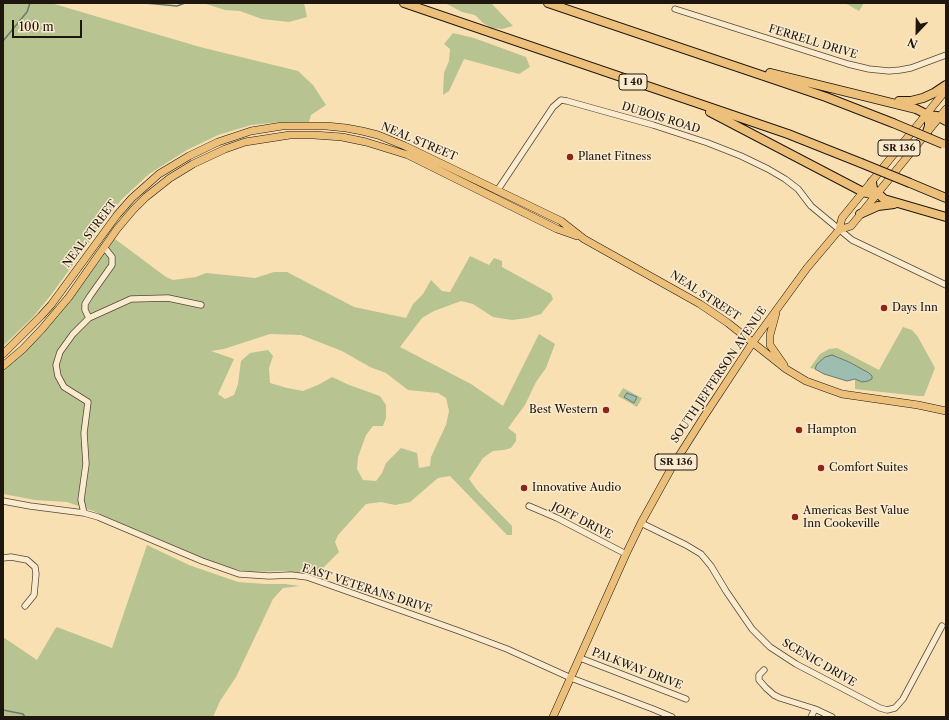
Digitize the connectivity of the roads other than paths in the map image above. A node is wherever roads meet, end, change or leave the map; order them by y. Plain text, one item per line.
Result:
1 (404, 3) edge
2 (548, 3) edge
3 (675, 9) dead end
4 (946, 55) edge
5 (708, 57) junction
6 (946, 85) edge
7 (946, 90) edge
8 (676, 96) junction
9 (876, 99) junction
10 (946, 109) edge
11 (926, 115) junction
12 (943, 119) edge
13 (927, 132) junction
14 (944, 145) edge
15 (872, 182) junction
16 (497, 190) junction
17 (863, 192) junction
18 (877, 193) junction
19 (946, 198) edge
20 (898, 203) junction
21 (860, 214) junction
22 (946, 217) edge
23 (839, 230) junction
24 (584, 239) junction
25 (104, 247) junction
26 (946, 285) edge
27 (200, 305) dead end
28 (776, 310) junction
29 (88, 318) junction
30 (753, 342) junction
31 (3, 354) edge
32 (3, 366) edge
33 (786, 369) junction
34 (946, 411) edge
35 (3, 501) edge
36 (529, 506) dead end
37 (84, 513) junction
38 (642, 523) junction
39 (626, 554) junction
40 (3, 558) edge
41 (25, 606) dead end
42 (942, 626) dead end
43 (580, 658) junction
44 (764, 670) dead end
45 (571, 678) junction
46 (686, 699) dead end
47 (815, 709) junction
48 (553, 717) edge
49 (672, 717) edge
50 (811, 717) edge
51 (832, 717) edge

1 - 8 highway, I 40
2 - 5 highway
3 - 4 street, FERRELL DRIVE
5 - 9 highway
5 - 14 highway, bridge
6 - 9 highway
7 - 11 main road, SOUTH JEFFERSON AVENUE / SR 136
8 - 17 highway
8 - 19 highway, I 40, bridge
9 - 11 highway
10 - 12 main road, SOUTH JEFFERSON AVENUE / SR 136
11 - 12 highway
11 - 13 highway
11 - 15 main road, SOUTH JEFFERSON AVENUE / SR 136
12 - 13 main road, SOUTH JEFFERSON AVENUE / SR 136
13 - 18 main road, SOUTH JEFFERSON AVENUE / SR 136
15 - 17 main road, SOUTH JEFFERSON AVENUE / SR 136
15 - 18 highway
16 - 23 street, DUBOIS ROAD
16 - 24 main road, NEAL STREET
16 - 31 main road, NEAL STREET
17 - 18 highway
17 - 23 main road, SOUTH JEFFERSON AVENUE / SR 136
18 - 20 highway
18 - 21 main road, SOUTH JEFFERSON AVENUE / SR 136
20 - 21 highway
20 - 22 highway
21 - 23 main road, SOUTH JEFFERSON AVENUE / SR 136
23 - 26 street
23 - 28 main road, SOUTH JEFFERSON AVENUE / SR 136
24 - 25 main road, NEAL STREET
24 - 30 main road, NEAL STREET
25 - 29 street
25 - 32 main road, NEAL STREET
27 - 29 street
28 - 30 main road, SOUTH JEFFERSON AVENUE / SR 136
28 - 33 main road
29 - 37 street
30 - 33 main road, NEAL STREET
30 - 38 main road, SOUTH JEFFERSON AVENUE / SR 136
33 - 34 main road, NEAL STREET
35 - 37 street, EAST VETERANS DRIVE
36 - 39 street, JOFF DRIVE
37 - 45 street, EAST VETERANS DRIVE
38 - 39 main road, SOUTH JEFFERSON AVENUE / SR 136
38 - 42 street, SCENIC DRIVE
39 - 43 main road, SOUTH JEFFERSON AVENUE / SR 136
40 - 41 street
43 - 45 main road, SOUTH JEFFERSON AVENUE / SR 136
43 - 46 street, PALKWAY DRIVE
44 - 47 street
45 - 48 main road, SOUTH JEFFERSON AVENUE / SR 136
45 - 49 street, EAST VETERANS DRIVE
47 - 50 street
47 - 51 street

